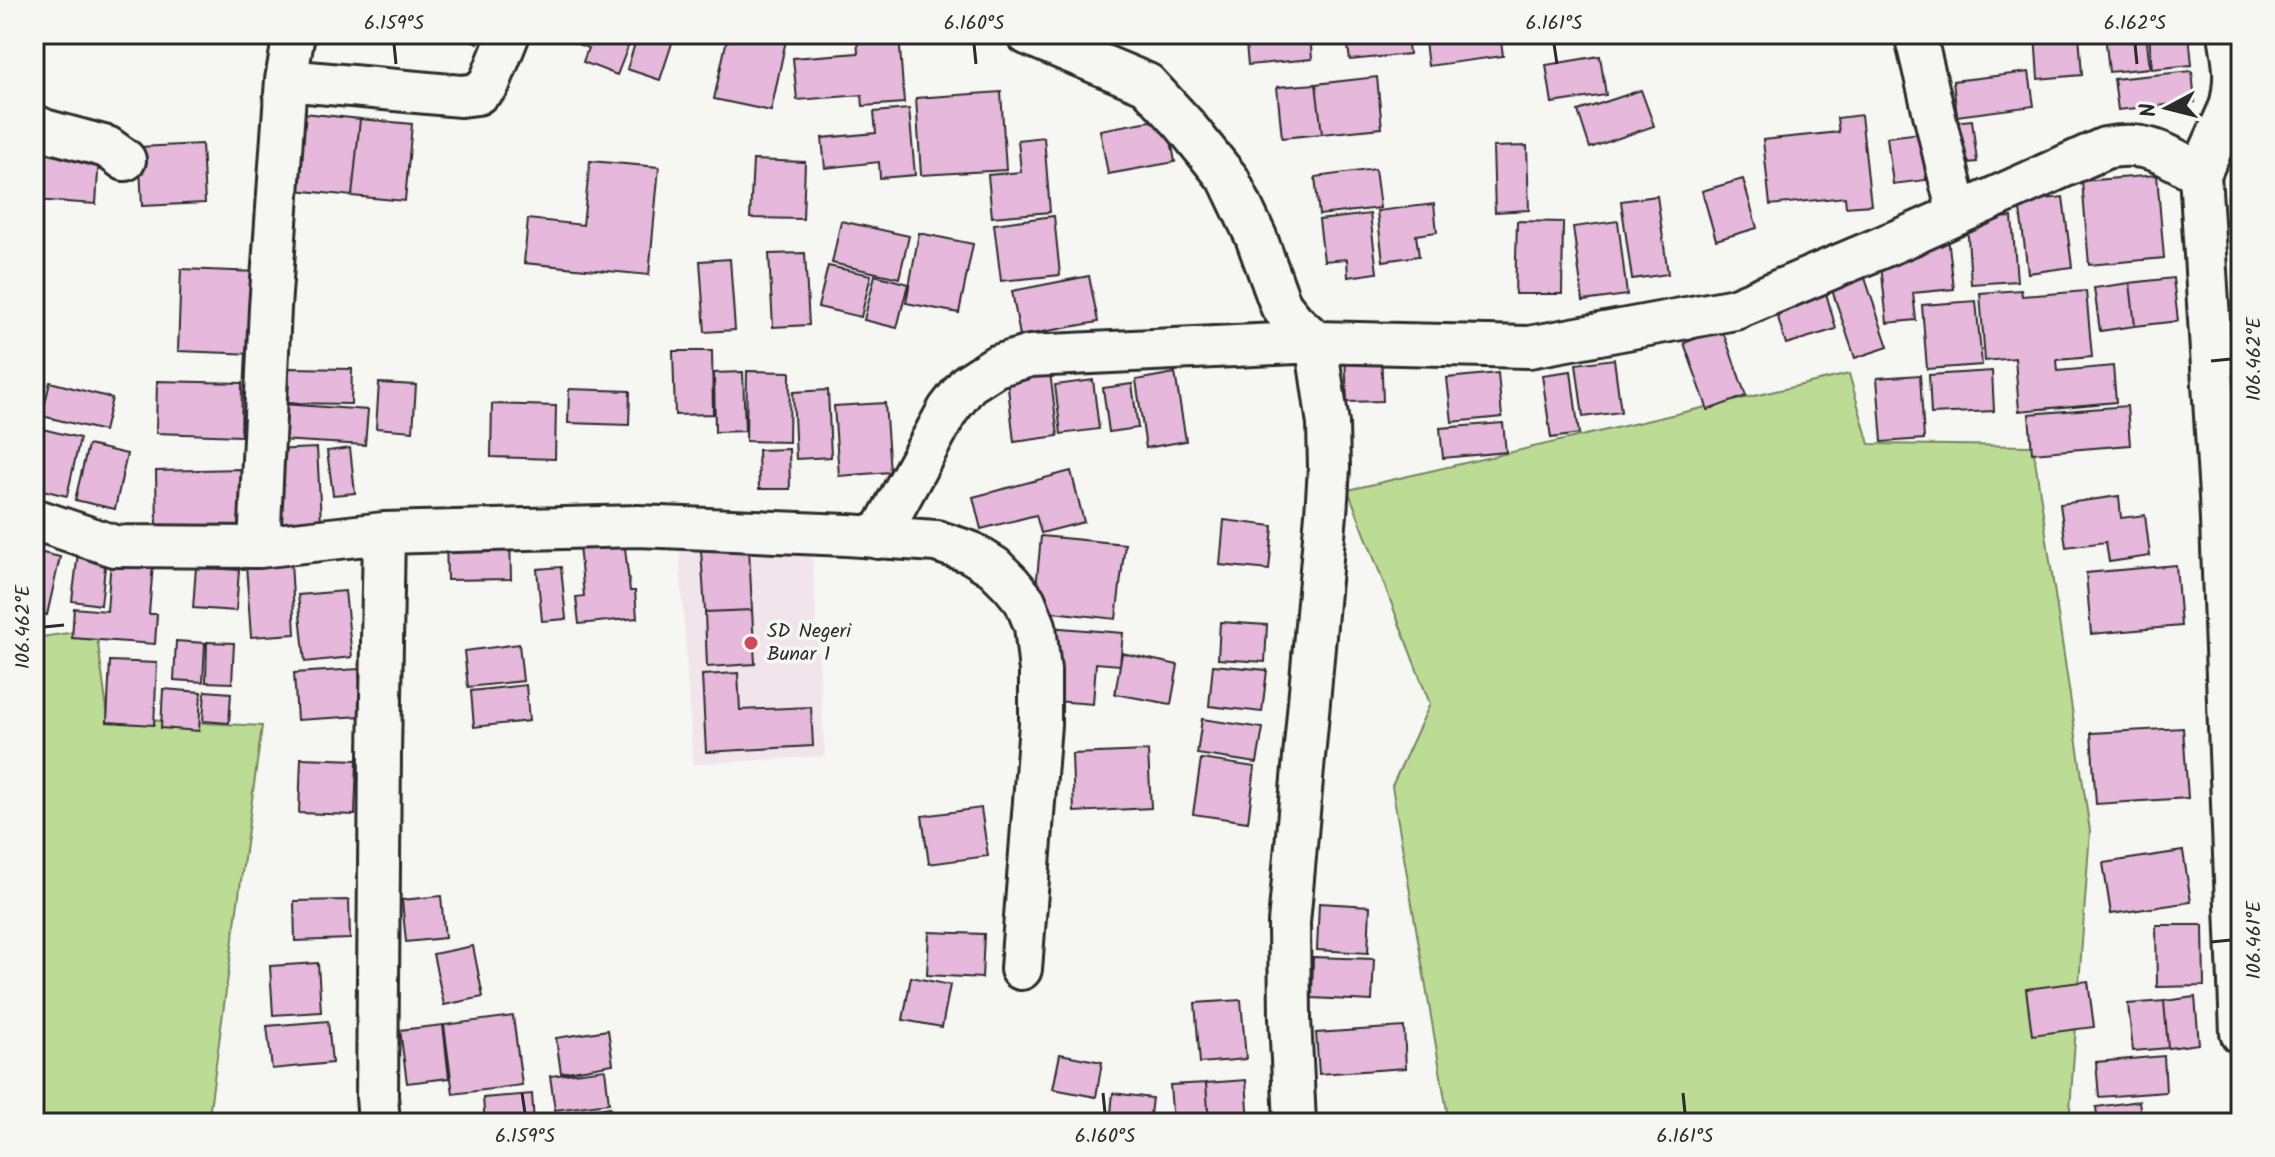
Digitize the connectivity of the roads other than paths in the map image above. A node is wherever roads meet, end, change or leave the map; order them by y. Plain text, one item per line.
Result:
1 (294, 34) edge
2 (509, 34) edge
3 (1027, 34) edge
4 (1915, 34) edge
5 (2229, 34) edge
6 (286, 80) junction
7 (34, 125) edge
8 (2229, 136) edge
9 (125, 160) dead end
10 (2200, 174) junction
11 (1958, 214) junction
12 (1316, 342) junction
13 (2231, 496) edge
14 (34, 519) edge
15 (384, 533) junction
16 (878, 538) junction
17 (259, 547) junction
18 (1021, 969) dead end
19 (2241, 1033) edge
20 (379, 1123) edge
21 (1295, 1123) edge

1 - 6 street
2 - 6 street
3 - 12 street
4 - 11 street
5 - 8 street
6 - 17 street
7 - 9 street
8 - 10 street
10 - 11 street
10 - 13 street
11 - 12 street
12 - 16 street
12 - 21 street
13 - 19 street
14 - 17 street
15 - 16 street
15 - 17 street
15 - 20 street
16 - 18 street

